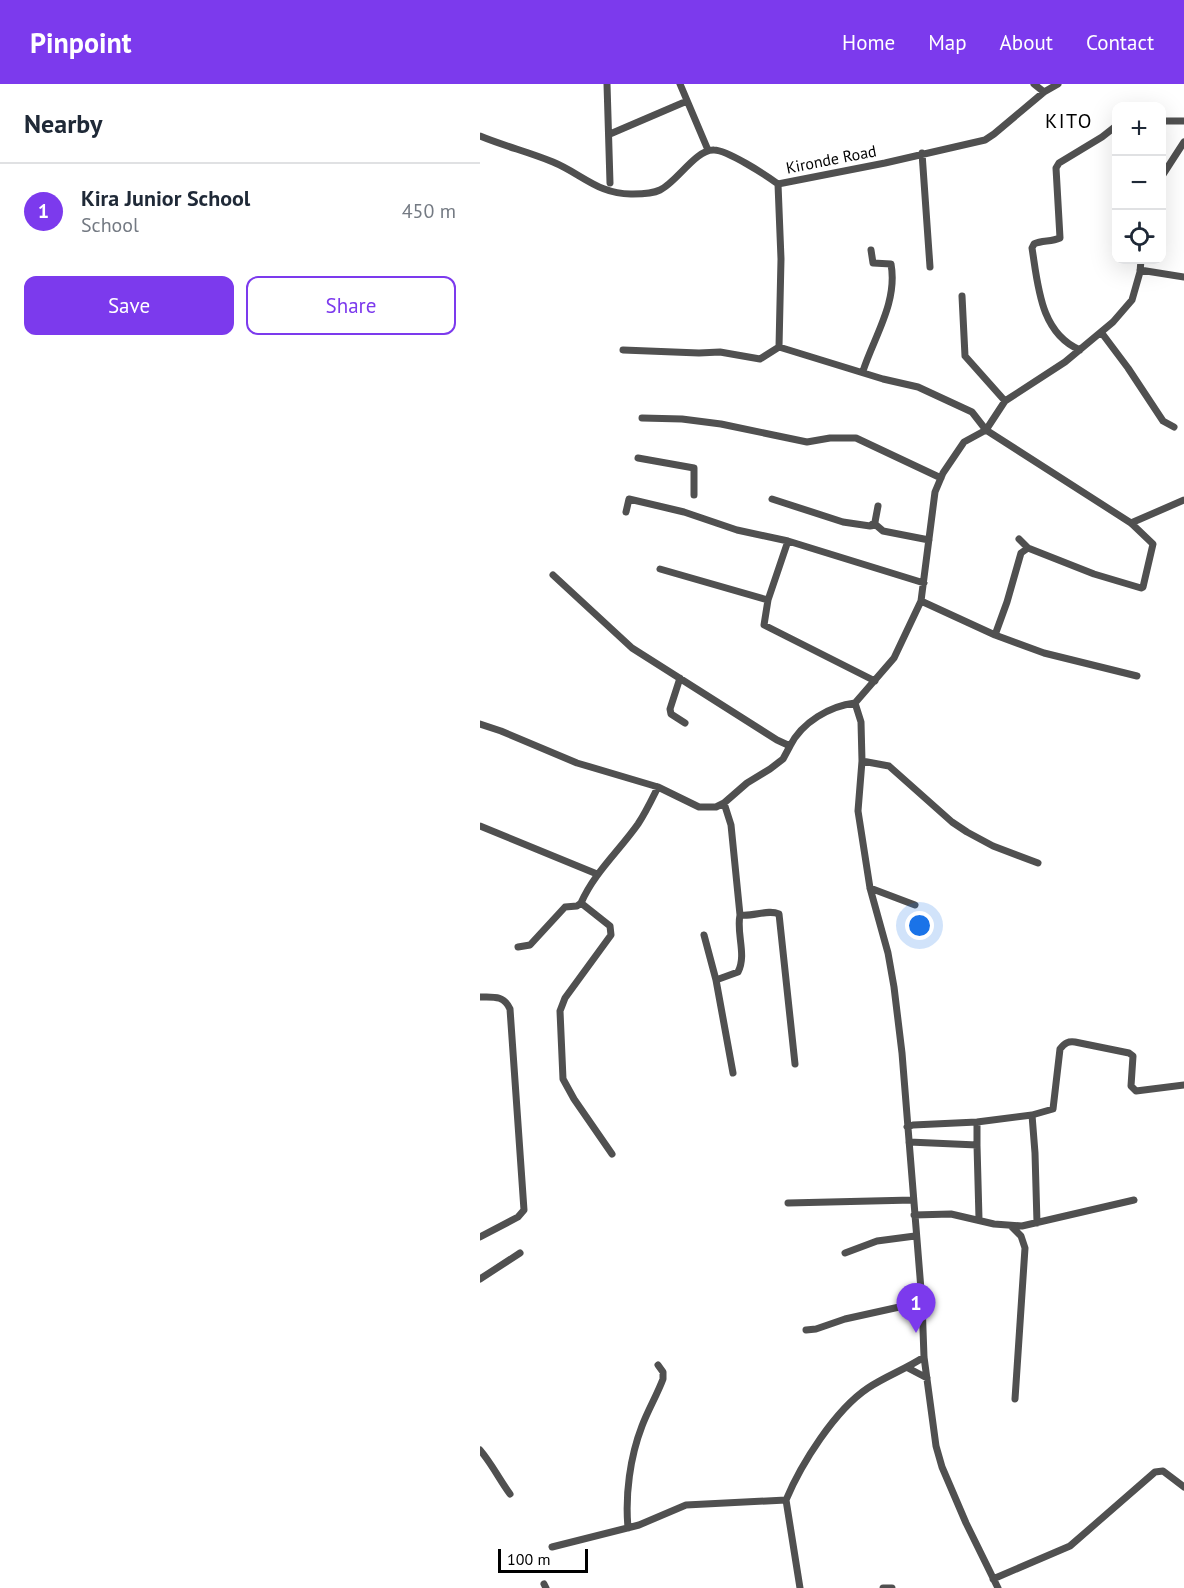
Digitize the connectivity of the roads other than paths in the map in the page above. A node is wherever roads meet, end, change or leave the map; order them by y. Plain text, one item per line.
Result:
1 (607, 84) edge
2 (680, 84) edge
3 (1034, 84) edge
4 (1058, 84) edge
5 (1044, 92) junction
6 (687, 101) junction
7 (1166, 121) edge
8 (1184, 121) edge
9 (1112, 129) edge
10 (610, 134) junction
11 (480, 136) edge
12 (1184, 142) edge
13 (708, 150) junction
14 (922, 153) junction
15 (1166, 169) edge
16 (610, 183) dead end
17 (778, 184) junction
18 (871, 250) dead end
19 (1141, 264) edge
20 (930, 267) dead end
21 (1140, 270) junction
22 (1184, 277) edge
23 (963, 296) dead end
24 (1101, 332) junction
25 (779, 347) junction
26 (1080, 350) junction
27 (623, 351) dead end
28 (863, 371) junction
29 (1005, 401) junction
30 (642, 418) dead end
31 (1174, 427) dead end
32 (986, 430) junction
33 (638, 458) dead end
34 (940, 478) junction
35 (694, 495) dead end
36 (772, 499) dead end
37 (1184, 500) edge
38 (878, 506) dead end
39 (626, 512) dead end
40 (1131, 523) junction
41 (870, 526) junction
42 (1019, 539) dead end
43 (929, 540) junction
44 (788, 541) junction
45 (1028, 548) junction
46 (660, 569) dead end
47 (553, 575) dead end
48 (924, 583) junction
49 (768, 600) junction
50 (921, 601) junction
51 (995, 635) junction
52 (1137, 676) dead end
53 (680, 678) junction
54 (875, 681) junction
55 (855, 703) junction
56 (685, 723) dead end
57 (480, 724) edge
58 (790, 746) junction
59 (862, 761) junction
60 (658, 787) junction
61 (723, 803) junction
62 (480, 826) edge
63 (1038, 863) dead end
64 (597, 874) junction
65 (870, 888) junction
66 (581, 903) junction
67 (915, 905) dead end
68 (740, 915) junction
69 (704, 935) dead end
70 (518, 947) dead end
71 (716, 980) junction
72 (480, 998) edge
73 (795, 1064) dead end
74 (734, 1073) dead end
75 (1184, 1085) edge
76 (1032, 1115) junction
77 (977, 1122) junction
78 (907, 1127) junction
79 (909, 1142) junction
80 (977, 1145) junction
81 (612, 1154) dead end
82 (913, 1200) junction
83 (1134, 1200) dead end
84 (788, 1203) dead end
85 (914, 1215) junction
86 (979, 1219) junction
87 (1037, 1222) junction
88 (1011, 1226) junction
89 (915, 1236) junction
90 (480, 1237) edge
91 (520, 1253) dead end
92 (845, 1254) dead end
93 (480, 1279) edge
94 (922, 1302) junction
95 (806, 1330) dead end
96 (924, 1357) junction
97 (658, 1365) dead end
98 (908, 1368) junction
99 (927, 1378) junction
100 (1015, 1399) dead end
101 (480, 1450) edge
102 (1184, 1486) edge
103 (510, 1494) dead end
104 (786, 1500) junction
105 (628, 1528) junction
106 (552, 1547) dead end
107 (993, 1579) junction
108 (800, 1588) edge
109 (884, 1588) edge
110 (892, 1588) edge
111 (998, 1588) edge

1 - 10 street
2 - 6 street
3 - 5 street
4 - 5 street, Kironde Road
5 - 14 street, Kironde Road
6 - 10 street
6 - 13 street
7 - 8 street
9 - 26 street
10 - 16 street
11 - 13 street
12 - 15 street
13 - 17 street, Kironde Road
14 - 17 street, Kironde Road
14 - 20 street
17 - 25 street
18 - 28 street
19 - 21 street
21 - 22 street
21 - 24 street
23 - 29 street
24 - 26 street
24 - 31 street
25 - 27 street
25 - 28 street
26 - 29 street
28 - 32 street
29 - 32 street
30 - 34 street
32 - 34 street
32 - 40 street
33 - 35 street
34 - 43 street
36 - 41 street
37 - 40 street
38 - 41 street
39 - 44 street
40 - 45 street
41 - 43 street
42 - 45 street
43 - 48 street
44 - 48 street
44 - 49 street
45 - 51 street
46 - 49 street
47 - 53 street
48 - 50 street
49 - 54 street
50 - 51 street
50 - 54 street
51 - 52 street
53 - 56 street
53 - 58 street
54 - 55 street
55 - 58 street
55 - 59 street
57 - 60 street
58 - 61 street
59 - 63 street
59 - 65 street
60 - 61 street
60 - 64 street
61 - 68 street
62 - 64 street
64 - 66 street
65 - 67 street
65 - 78 street
66 - 70 street
66 - 81 street
68 - 71 street
68 - 73 street
69 - 71 street
71 - 74 street
72 - 90 street
75 - 76 street
76 - 77 street
76 - 87 street
77 - 78 street
77 - 80 street
78 - 79 street
79 - 80 street
79 - 82 street
80 - 86 street
82 - 84 street
82 - 85 street
83 - 87 street
85 - 86 street
85 - 89 street
86 - 88 street
87 - 88 street
88 - 100 street
89 - 92 street
89 - 94 street
91 - 93 street
94 - 95 street
94 - 96 street
96 - 98 street
96 - 99 street
97 - 105 street
98 - 99 street
98 - 104 street
99 - 107 street
101 - 103 street
102 - 107 street
104 - 105 street
104 - 108 street
105 - 106 street
107 - 111 street
109 - 110 street

